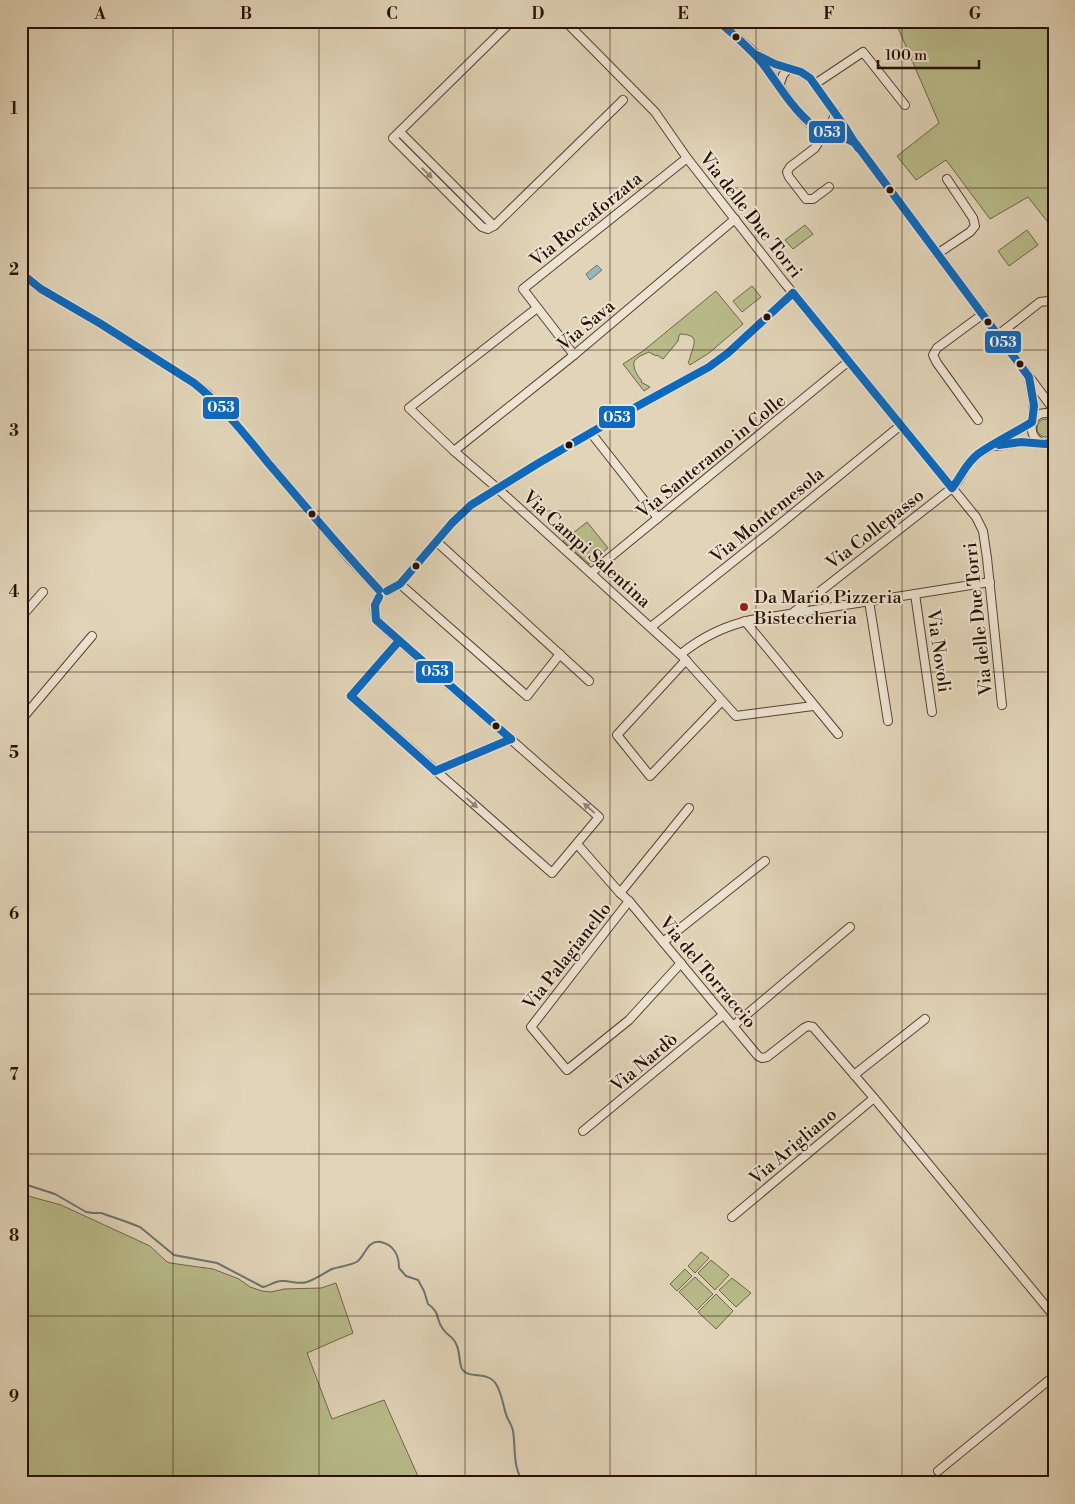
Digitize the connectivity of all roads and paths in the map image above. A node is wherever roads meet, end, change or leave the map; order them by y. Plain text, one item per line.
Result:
1 (512, 21) edge
2 (565, 21) edge
3 (718, 21) edge
4 (754, 53) junction
5 (789, 68) junction
6 (815, 84) junction
7 (779, 86) junction
8 (623, 100) dead end
9 (905, 106) dead end
10 (836, 113) junction
11 (400, 132) junction
12 (824, 133) junction
13 (856, 144) junction
14 (687, 158) junction
15 (948, 180) dead end
16 (829, 187) dead end
17 (735, 220) junction
18 (494, 226) junction
19 (937, 254) junction
20 (21, 273) edge
21 (793, 293) junction
22 (1054, 305) edge
23 (537, 308) junction
24 (983, 314) junction
25 (998, 335) junction
26 (574, 355) junction
27 (849, 361) junction
28 (1029, 377) junction
29 (1054, 410) edge
30 (1054, 414) edge
31 (978, 420) dead end
32 (1032, 420) junction
33 (901, 425) junction
34 (591, 433) junction
35 (1049, 444) edge
36 (992, 446) junction
37 (454, 451) junction
38 (497, 488) junction
39 (952, 488) junction
40 (658, 518) junction
41 (437, 542) junction
42 (590, 573) junction
43 (990, 582) junction
44 (400, 584) junction
45 (43, 592) dead end
46 (382, 593) junction
47 (915, 594) junction
48 (869, 601) junction
49 (793, 613) junction
50 (21, 617) edge
51 (745, 621) junction
52 (651, 628) junction
53 (92, 636) dead end
54 (399, 641) junction
55 (560, 654) junction
56 (683, 657) junction
57 (589, 681) dead end
58 (722, 701) junction
59 (1002, 705) dead end
60 (813, 706) junction
61 (932, 712) dead end
62 (21, 720) edge
63 (888, 721) dead end
64 (838, 734) dead end
65 (512, 740) junction
66 (435, 771) junction
67 (689, 808) dead end
68 (577, 844) junction
69 (764, 861) dead end
70 (620, 893) junction
71 (629, 901) junction
72 (850, 927) dead end
73 (663, 942) junction
74 (681, 964) junction
75 (723, 1015) junction
76 (925, 1018) dead end
77 (733, 1026) junction
78 (854, 1075) junction
79 (874, 1098) junction
80 (583, 1131) dead end
81 (732, 1217) dead end
82 (1054, 1316) edge
83 (1054, 1376) edge
84 (938, 1472) dead end

1 - 11 street
2 - 14 street, Via delle Due Torri
3 - 4 street
4 - 5 street
4 - 7 street
5 - 6 street
5 - 7 street
6 - 9 street
6 - 10 street
7 - 12 street
8 - 18 street
10 - 12 street
10 - 13 street
11 - 18 street
11 -> 18 street
12 - 13 street
12 - 16 street
13 - 19 street
14 - 17 street, Via delle Due Torri
14 - 23 street, Via Roccaforzata
15 - 19 street
17 - 21 street, Via delle Due Torri
17 - 26 street, Via Sava
19 - 24 street
20 - 46 street
21 - 27 street, Via delle Due Torri
21 - 34 street
22 - 25 street
23 - 26 street
23 - 37 street, Via Campi Salentina
24 - 25 street
24 - 31 street
25 - 28 street
26 - 37 street, Via Sava
27 - 33 street, Via delle Due Torri
27 - 40 street, Via Santeramo in Colle
28 - 29 street
28 - 32 street
30 - 32 street, Via Collepasso
32 - 35 street
32 - 36 street, Via Collepasso
33 - 39 street, Via delle Due Torri
33 - 52 street, Via Montemesola
34 - 38 street
34 - 40 street
35 - 36 street
36 - 39 street, Via Collepasso
37 - 38 street, Via Campi Salentina
38 - 41 street
38 - 42 street, Via Campi Salentina
39 - 43 street, Via delle Due Torri
39 - 49 street, Via Collepasso
40 - 42 street, Via Santeramo in Colle
41 - 44 street
41 - 55 street
42 - 52 street, Via Campi Salentina
43 - 47 street
43 - 59 street, Via delle Due Torri
44 - 46 street
44 - 55 street
45 - 50 street
46 - 54 street
47 - 48 street
47 - 61 street, Via Novoli
48 - 49 street
48 - 63 street
49 - 51 street
51 - 56 street
51 - 60 street
52 - 56 street, Via Campi Salentina
53 - 62 street
54 - 65 street
54 - 66 street
55 - 57 street
56 - 58 street, Via Campi Salentina
56 - 58 street
58 - 60 street, Via Campi Salentina
60 - 64 street
65 - 66 street
68 -> 65 street
66 -> 68 street
67 - 70 street
68 - 70 street, Via del Torraccio
69 - 73 street
70 - 71 street, Via del Torraccio
71 - 73 street, Via del Torraccio
71 - 74 street, Via Palagianello
72 - 77 street
73 - 74 street, Via del Torraccio
74 - 75 street, Via del Torraccio
75 - 77 street, Via del Torraccio
75 - 80 street, Via Nardò
76 - 78 street
77 - 78 street, Via del Torraccio
78 - 79 street, Via del Torraccio
79 - 81 street, Via Arigliano
79 - 82 street, Via del Torraccio
83 - 84 street

